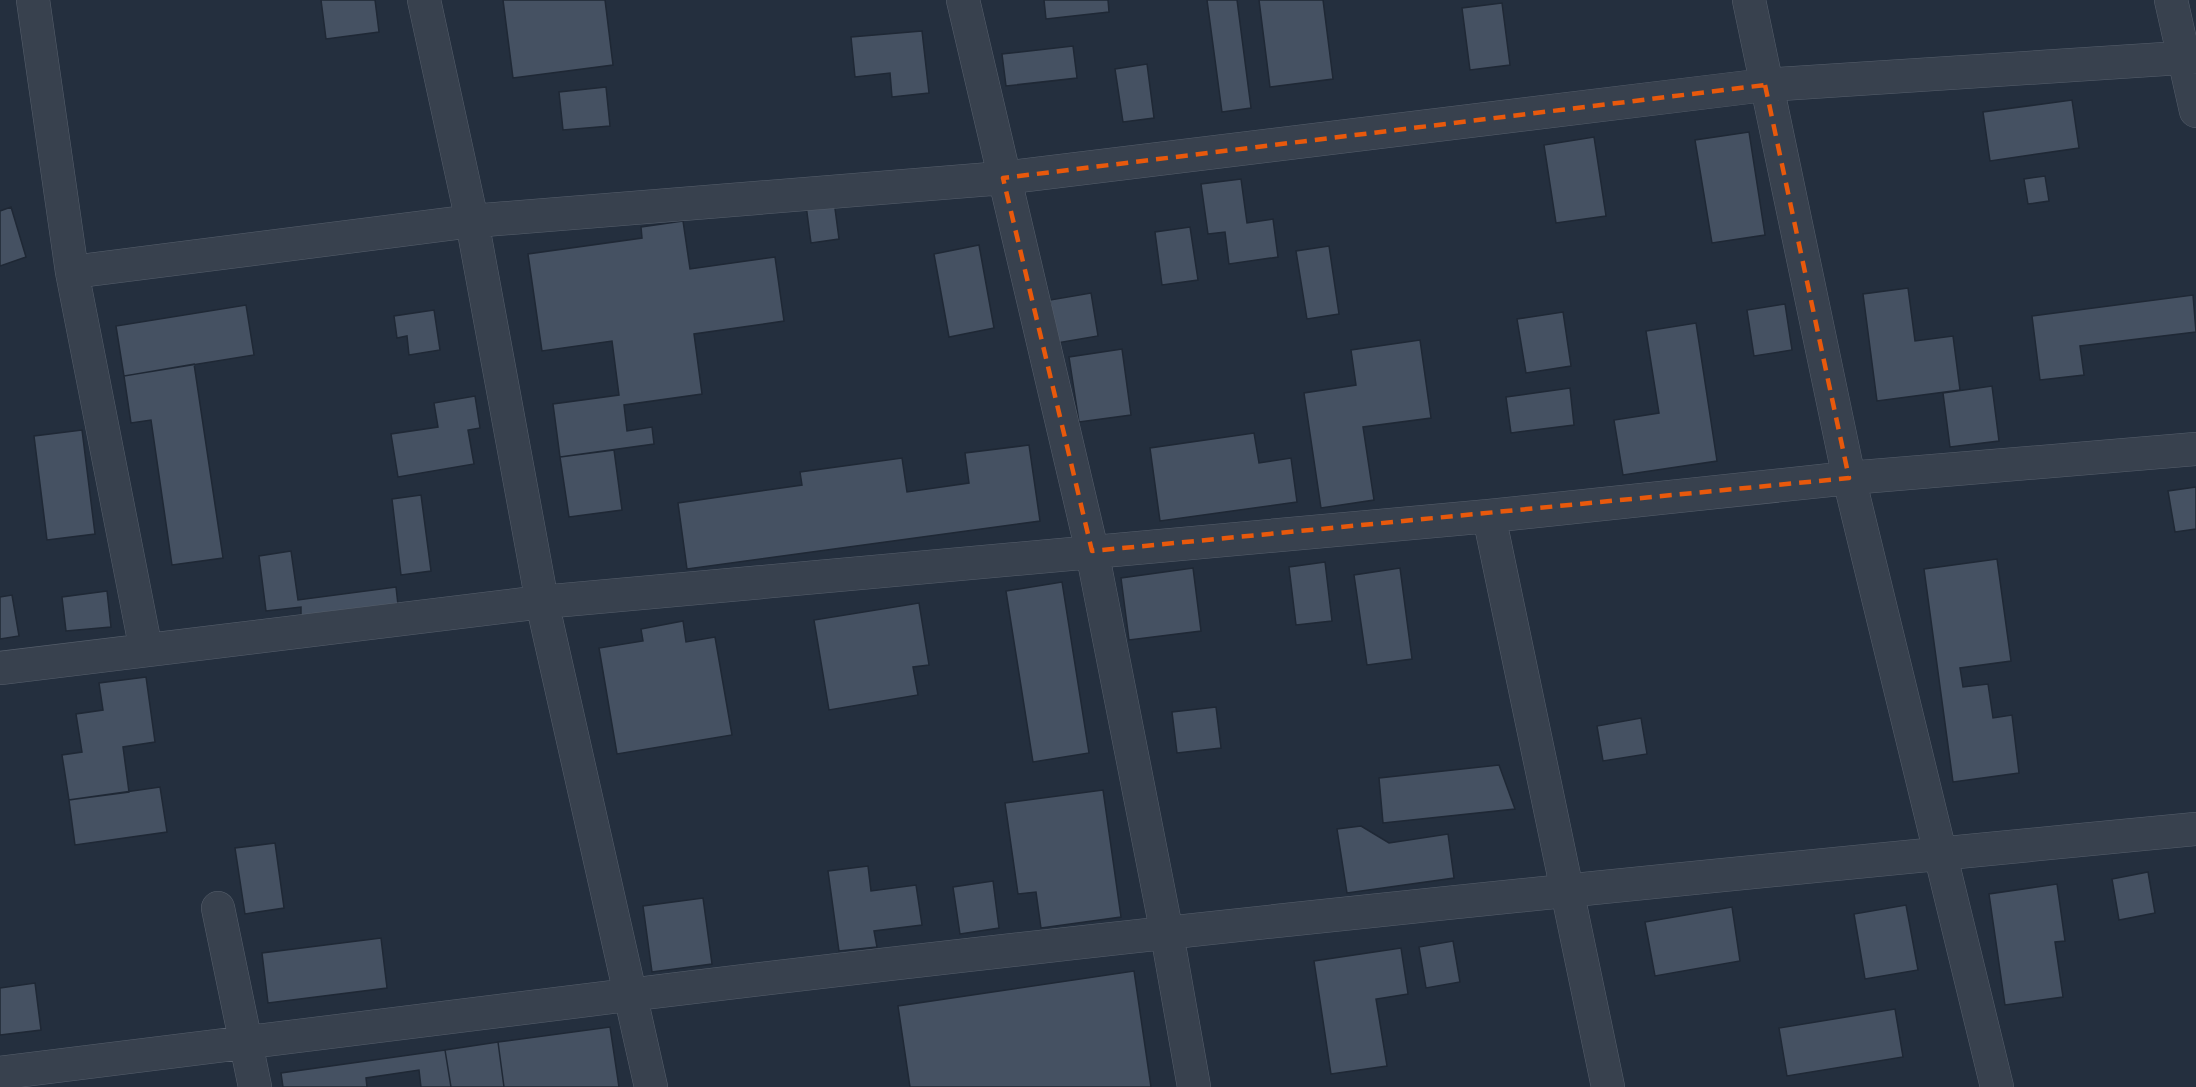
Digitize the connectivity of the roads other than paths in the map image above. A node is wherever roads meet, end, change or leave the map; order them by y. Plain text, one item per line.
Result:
1 (33, 0) edge
2 (424, 0) edge
3 (963, 0) edge
4 (1749, 0) edge
5 (2170, 0) edge
6 (2190, 58) edge
7 (1764, 85) junction
8 (2196, 111) edge
9 (1003, 178) junction
10 (472, 222) junction
11 (72, 272) junction
12 (2196, 449) edge
13 (1848, 478) junction
14 (1489, 516) junction
15 (1092, 551) junction
16 (542, 602) junction
17 (146, 650) junction
18 (0, 668) edge
19 (2196, 829) edge
20 (1940, 854) junction
21 (1568, 890) junction
22 (218, 908) dead end
23 (1167, 934) junction
24 (629, 994) junction
25 (247, 1044) junction
26 (0, 1072) edge
27 (255, 1087) edge
28 (651, 1087) edge
29 (1194, 1087) edge
30 (1608, 1087) edge
31 (1997, 1087) edge

1 - 11 street
2 - 10 street
3 - 9 street
4 - 7 street
5 - 6 street
6 - 7 street
6 - 8 street
7 - 9 street
7 - 13 street
9 - 10 street
9 - 15 street
10 - 11 street
10 - 16 street
11 - 17 street
12 - 13 street
13 - 14 street
13 - 20 street
14 - 15 street
14 - 21 street
15 - 16 street
15 - 23 street
16 - 17 street
16 - 24 street
17 - 18 street
19 - 20 street
20 - 21 street
20 - 31 street
21 - 23 street
21 - 30 street
22 - 25 street
23 - 24 street
23 - 29 street
24 - 25 street
24 - 28 street
25 - 26 street
25 - 27 street

